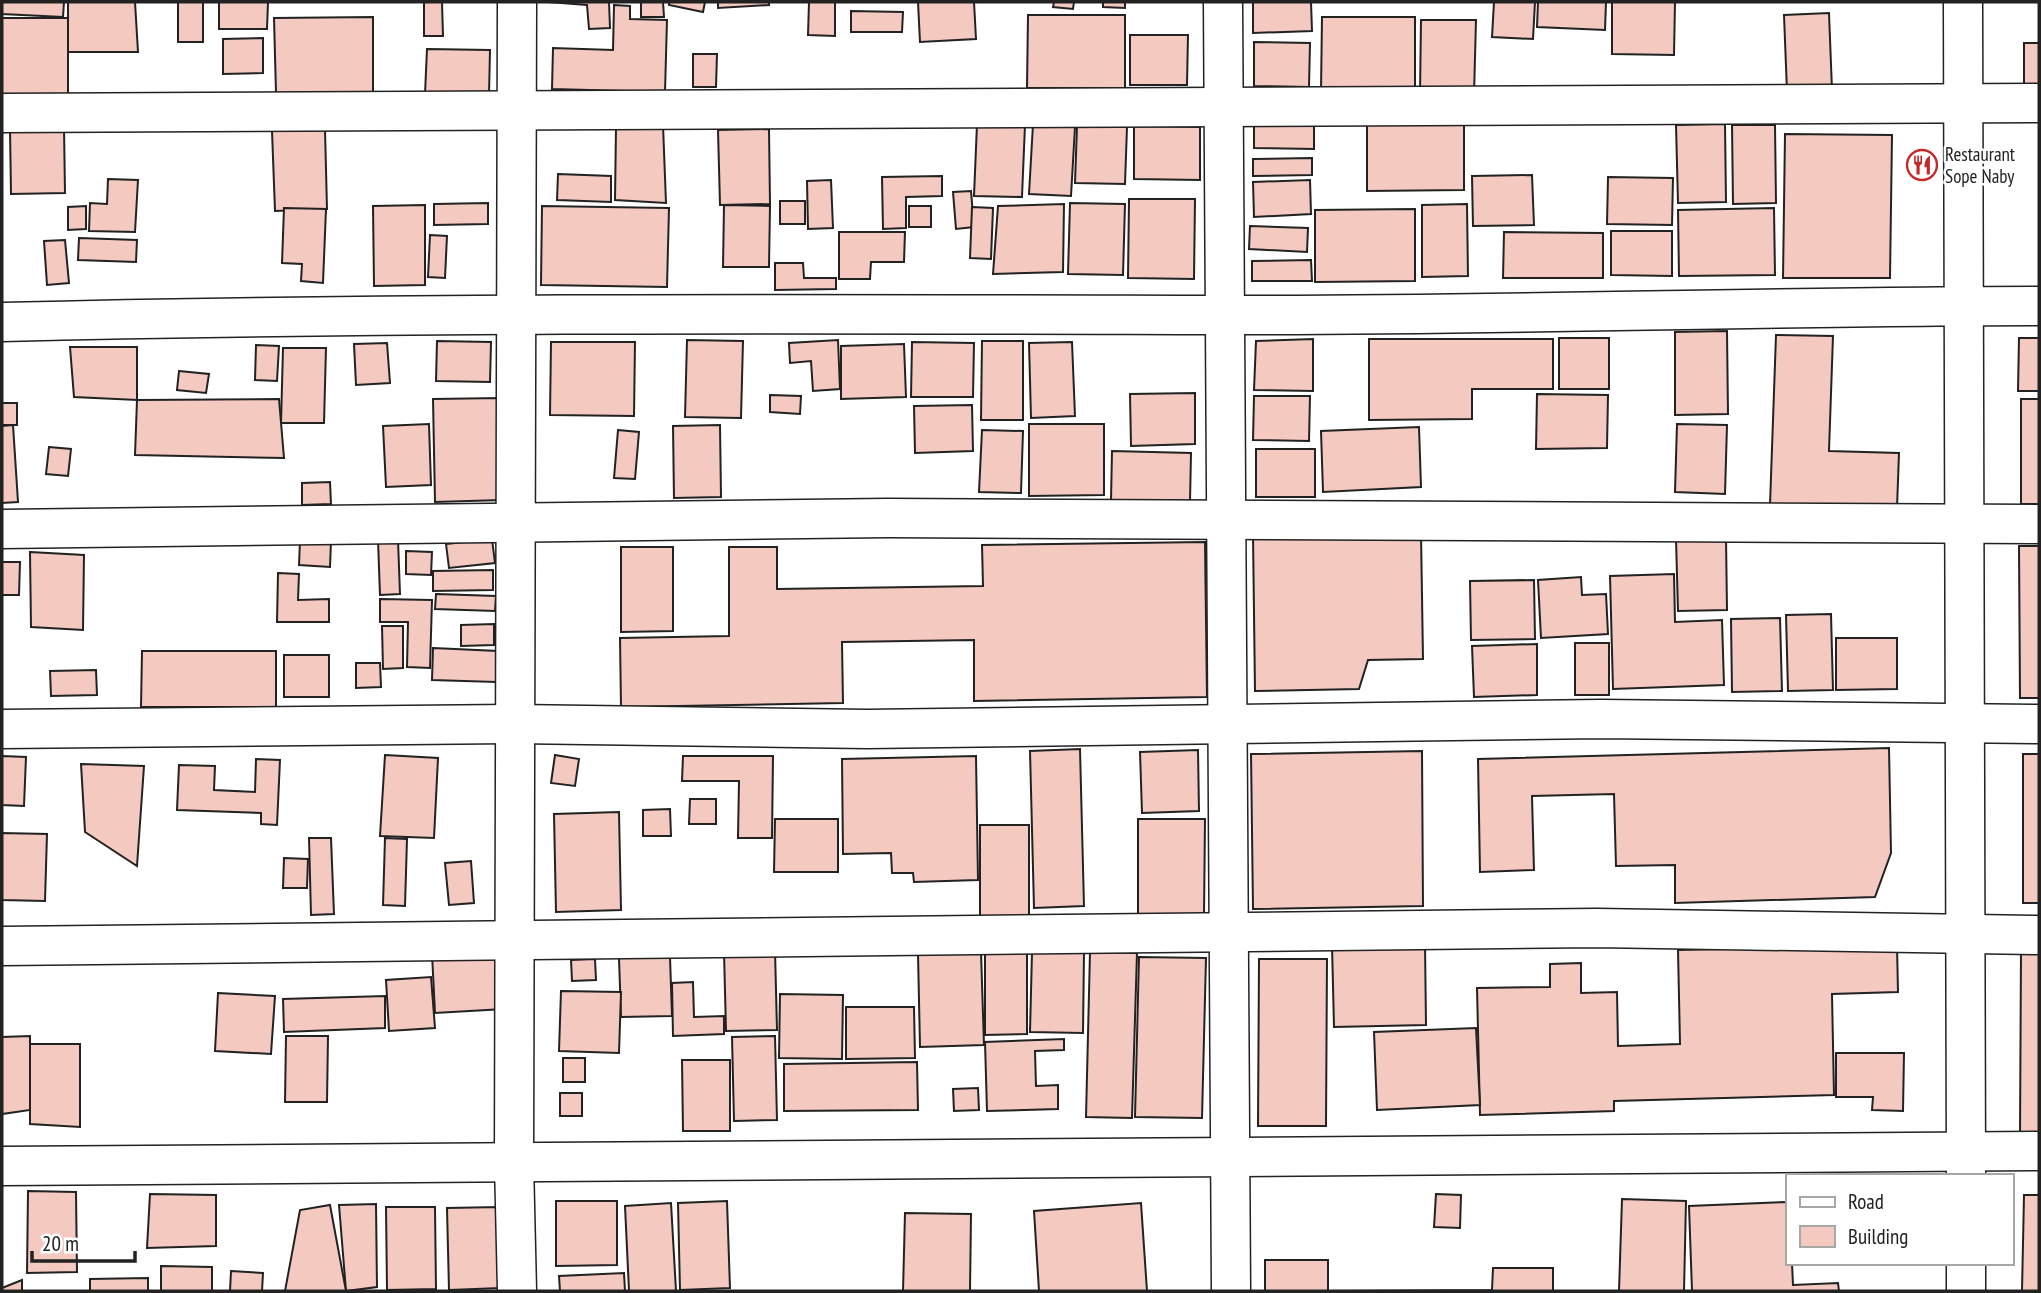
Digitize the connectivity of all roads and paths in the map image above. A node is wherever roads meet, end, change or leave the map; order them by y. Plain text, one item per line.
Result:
1 (517, 2) edge
2 (1223, 2) edge
3 (1963, 2) edge
4 (1962, 103) junction
5 (2039, 103) edge
6 (1223, 107) junction
7 (516, 108) junction
8 (2, 113) edge
9 (1964, 306) junction
10 (2039, 306) edge
11 (1225, 315) junction
12 (516, 316) junction
13 (2, 322) edge
14 (1226, 520) junction
15 (515, 522) junction
16 (2039, 524) edge
17 (1964, 526) junction
18 (2, 529) edge
19 (515, 724) junction
20 (1965, 724) junction
21 (2039, 724) edge
22 (1227, 725) junction
23 (2, 729) edge
24 (1228, 932) junction
25 (2039, 935) edge
26 (1966, 936) junction
27 (514, 938) junction
28 (2, 946) edge
29 (2039, 1151) edge
30 (1230, 1157) junction
31 (514, 1162) junction
32 (1966, 1164) edge
33 (2, 1166) edge
34 (1966, 1265) edge
35 (517, 1291) edge
36 (1231, 1291) edge
37 (1966, 1291) edge

1 - 7 street
2 - 6 street
3 - 4 street
4 - 5 street
4 - 6 street
4 - 9 street
6 - 7 street
6 - 11 street
7 - 8 street
7 - 12 street
9 - 10 street
9 - 11 street
9 - 17 street
11 - 12 street
11 - 14 street
12 - 13 street
12 - 15 street
14 - 15 street
14 - 17 street
14 - 22 street
15 - 18 street
15 - 19 street
16 - 17 street
17 - 20 street
19 - 22 street
19 - 23 street
19 - 27 street
20 - 21 street
20 - 22 street
20 - 26 street
22 - 24 street
24 - 26 street
24 - 27 street
24 - 30 street
25 - 26 street
26 - 32 street
27 - 28 street
27 - 31 street
29 - 32 street
30 - 31 street
30 - 32 street
30 - 36 street
31 - 33 street
31 - 35 street
34 - 37 street

